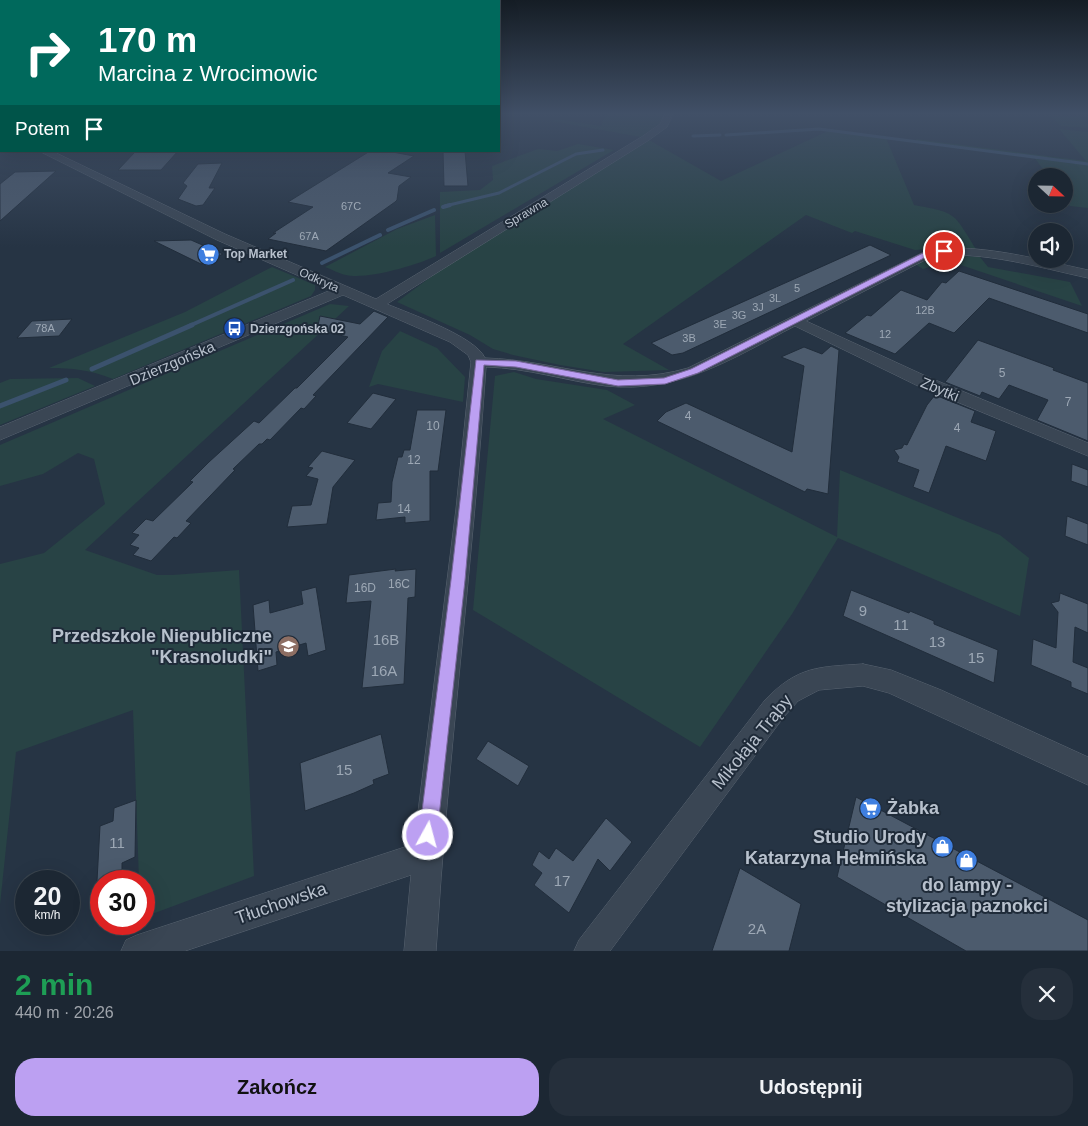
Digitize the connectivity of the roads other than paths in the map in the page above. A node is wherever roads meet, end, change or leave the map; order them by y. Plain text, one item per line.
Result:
1 (59, 158) edge
2 (613, 158) edge
3 (1088, 274) edge
4 (343, 290) junction
5 (376, 305) junction
6 (795, 321) junction
7 (479, 362) junction
8 (0, 434) edge
9 (1088, 450) edge
10 (1088, 771) edge
11 (426, 855) junction
12 (137, 951) edge
13 (420, 951) edge
14 (590, 951) edge

1 - 4 street, Odkryta
2 - 5 street, Sprawna
3 - 6 street
4 - 5 street, Odkryta
4 - 8 street, Dzierzgońska
5 - 7 street, Odkryta
6 - 7 street
6 - 9 street, Zbytki
7 - 11 street
10 - 14 street, Mikołaja Trąby
11 - 12 street, Tłuchowska
11 - 13 street

